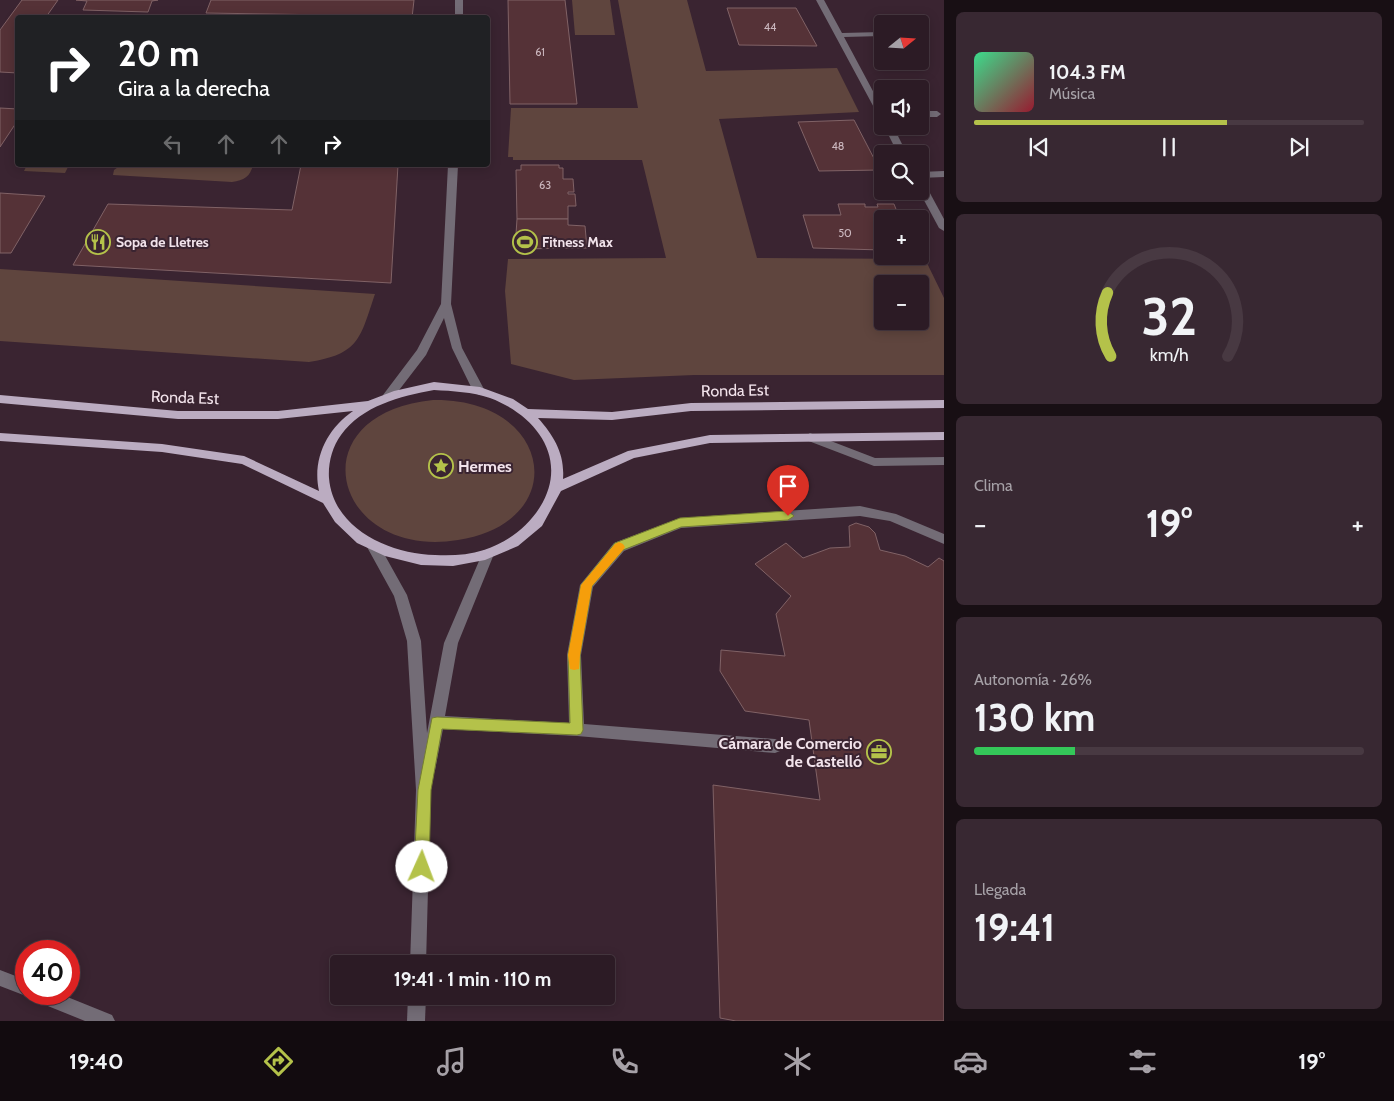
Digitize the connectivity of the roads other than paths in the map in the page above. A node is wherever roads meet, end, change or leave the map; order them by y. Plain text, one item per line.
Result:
1 (460, 0) edge
2 (820, 0) edge
3 (459, 15) edge
4 (874, 34) edge
5 (839, 35) junction
6 (874, 100) edge
7 (929, 114) edge
8 (937, 114) dead end
9 (453, 167) edge
10 (944, 174) edge
11 (929, 175) edge
12 (929, 200) edge
13 (944, 228) edge
14 (446, 304) junction
15 (479, 391) junction
16 (389, 395) junction
17 (0, 400) edge
18 (944, 404) edge
19 (369, 405) junction
20 (527, 413) junction
21 (810, 436) junction
22 (944, 436) edge
23 (0, 437) edge
24 (944, 461) edge
25 (556, 488) junction
26 (327, 500) junction
27 (944, 539) edge
28 (373, 547) junction
29 (488, 554) junction
30 (437, 722) junction
31 (577, 730) junction
32 (775, 746) dead end
33 (424, 790) junction
34 (418, 955) edge
35 (0, 978) edge
36 (15, 984) edge
37 (66, 1005) edge
38 (417, 1005) edge
39 (106, 1021) edge
40 (416, 1021) edge

1 - 3 street
2 - 5 street
4 - 5 street
5 - 6 street
7 - 8 street
9 - 14 street
10 - 11 street
12 - 13 street
14 - 15 street
14 - 16 street
15 - 16 main road
15 - 20 main road
16 - 19 main road
17 - 19 main road, Ronda Est
18 - 20 main road, Ronda Est
19 - 26 main road
20 - 25 main road
21 - 22 main road
21 - 24 street
21 - 25 main road
23 - 26 main road
25 - 29 main road
26 - 28 main road
27 - 31 street
28 - 29 main road
28 - 33 street
29 - 30 street
30 - 31 street
30 - 33 street
31 - 32 street
33 - 34 street
35 - 36 street
37 - 39 street
38 - 40 street

